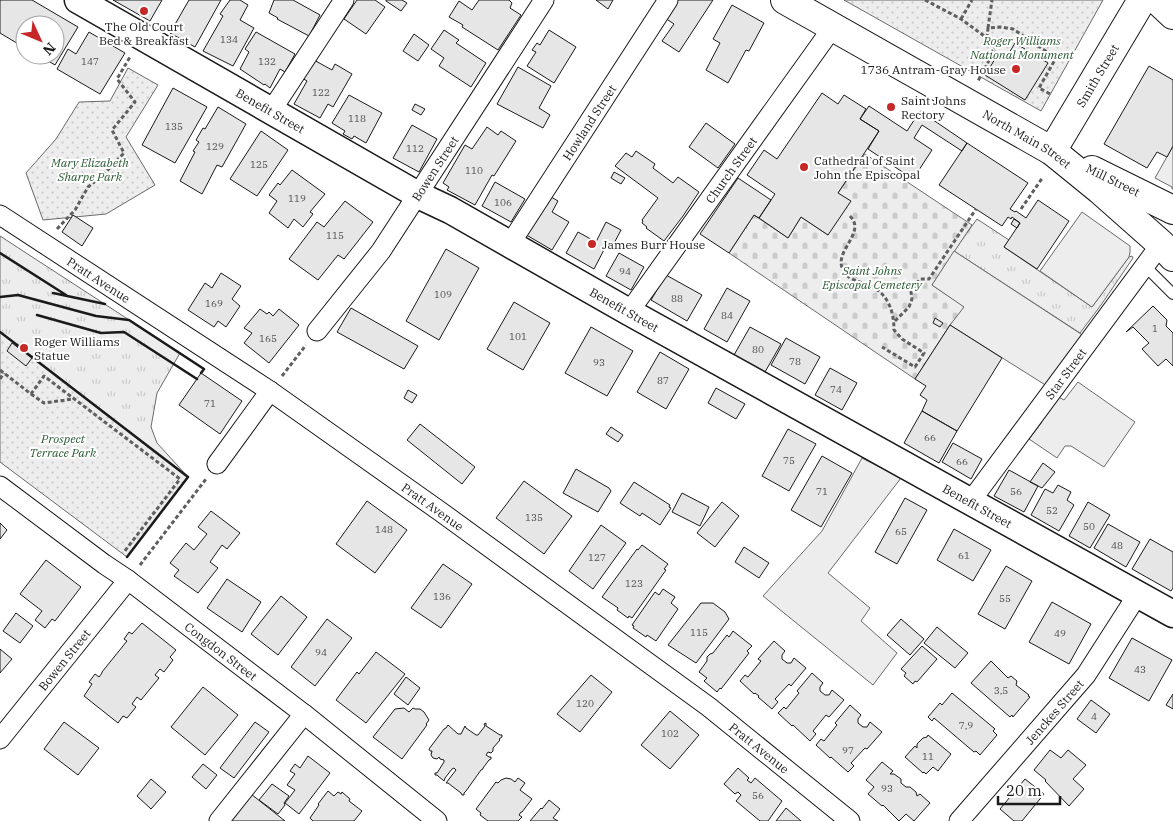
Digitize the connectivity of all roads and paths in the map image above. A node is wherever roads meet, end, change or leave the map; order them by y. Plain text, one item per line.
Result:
1 (344, 0) edge
2 (544, 0) edge
3 (668, 0) edge
4 (785, 0) edge
5 (925, 0) edge
6 (972, 0) edge
7 (992, 0) edge
8 (1142, 0) edge
9 (1158, 0) edge
10 (86, 2) edge
11 (1173, 15) edge
12 (961, 20) junction
13 (833, 27) junction
14 (988, 28) junction
15 (987, 38) junction
16 (132, 52) dead end
17 (978, 81) dead end
18 (1052, 95) dead end
19 (271, 111) junction
20 (1052, 151) junction
21 (1043, 176) dead end
22 (418, 195) junction
23 (976, 209) dead end
24 (1021, 209) dead end
25 (1173, 210) edge
26 (0, 215) edge
27 (850, 216) dead end
28 (43, 243) junction
29 (510, 244) junction
30 (1160, 256) edge
31 (1173, 294) edge
32 (629, 312) junction
33 (895, 321) junction
34 (317, 331) joint
35 (882, 348) dead end
36 (0, 370) edge
37 (4, 373) junction
38 (0, 379) edge
39 (270, 391) junction
40 (31, 394) junction
41 (74, 399) junction
42 (217, 464) joint
43 (0, 486) edge
44 (970, 502) junction
45 (124, 552) dead end
46 (140, 565) dead end
47 (128, 580) junction
48 (1138, 594) junction
49 (1173, 614) edge
50 (304, 714) junction
51 (0, 739) edge
52 (218, 821) edge
53 (437, 821) edge
54 (850, 821) edge
55 (959, 821) edge

1 - 19 street
2 - 22 street, Bowen Street
3 - 29 street, Howland Street
4 - 13 main road, North Main Street
5 - 12 path
6 - 12 path
7 - 14 path
8 - 20 main road, Smith Street
9 - 11 main road
10 - 19 street, Benefit Street
12 - 15 path
13 - 20 main road, North Main Street
13 - 32 street, Church Street
14 - 15 path
14 - 18 path
15 - 17 path
16 - 28 path
19 - 22 street, Benefit Street
20 - 25 main road, Mill Street
20 - 30 main road, North Main Street
21 - 24 path
22 - 29 street, Benefit Street
22 - 34 street, Bowen Street
23 - 33 path
26 - 28 street, Pratt Avenue
27 - 33 path
28 - 39 street, Pratt Avenue
29 - 32 street, Benefit Street
30 - 31 lane
30 - 44 street, Star Street
32 - 44 street, Benefit Street
33 - 35 path
34 - 39 path
36 - 37 path
37 - 38 path
37 - 40 path
39 - 42 street
39 - 54 street, Pratt Avenue
40 - 41 path
40 - 41 path
41 - 45 path
42 - 46 path
43 - 47 street, Congdon Street
44 - 48 street, Benefit Street
47 - 50 street, Congdon Street
47 - 51 street, Bowen Street
48 - 49 street, Benefit Street
48 - 55 street, Jenckes Street
50 - 52 street
50 - 53 street, Congdon Street

